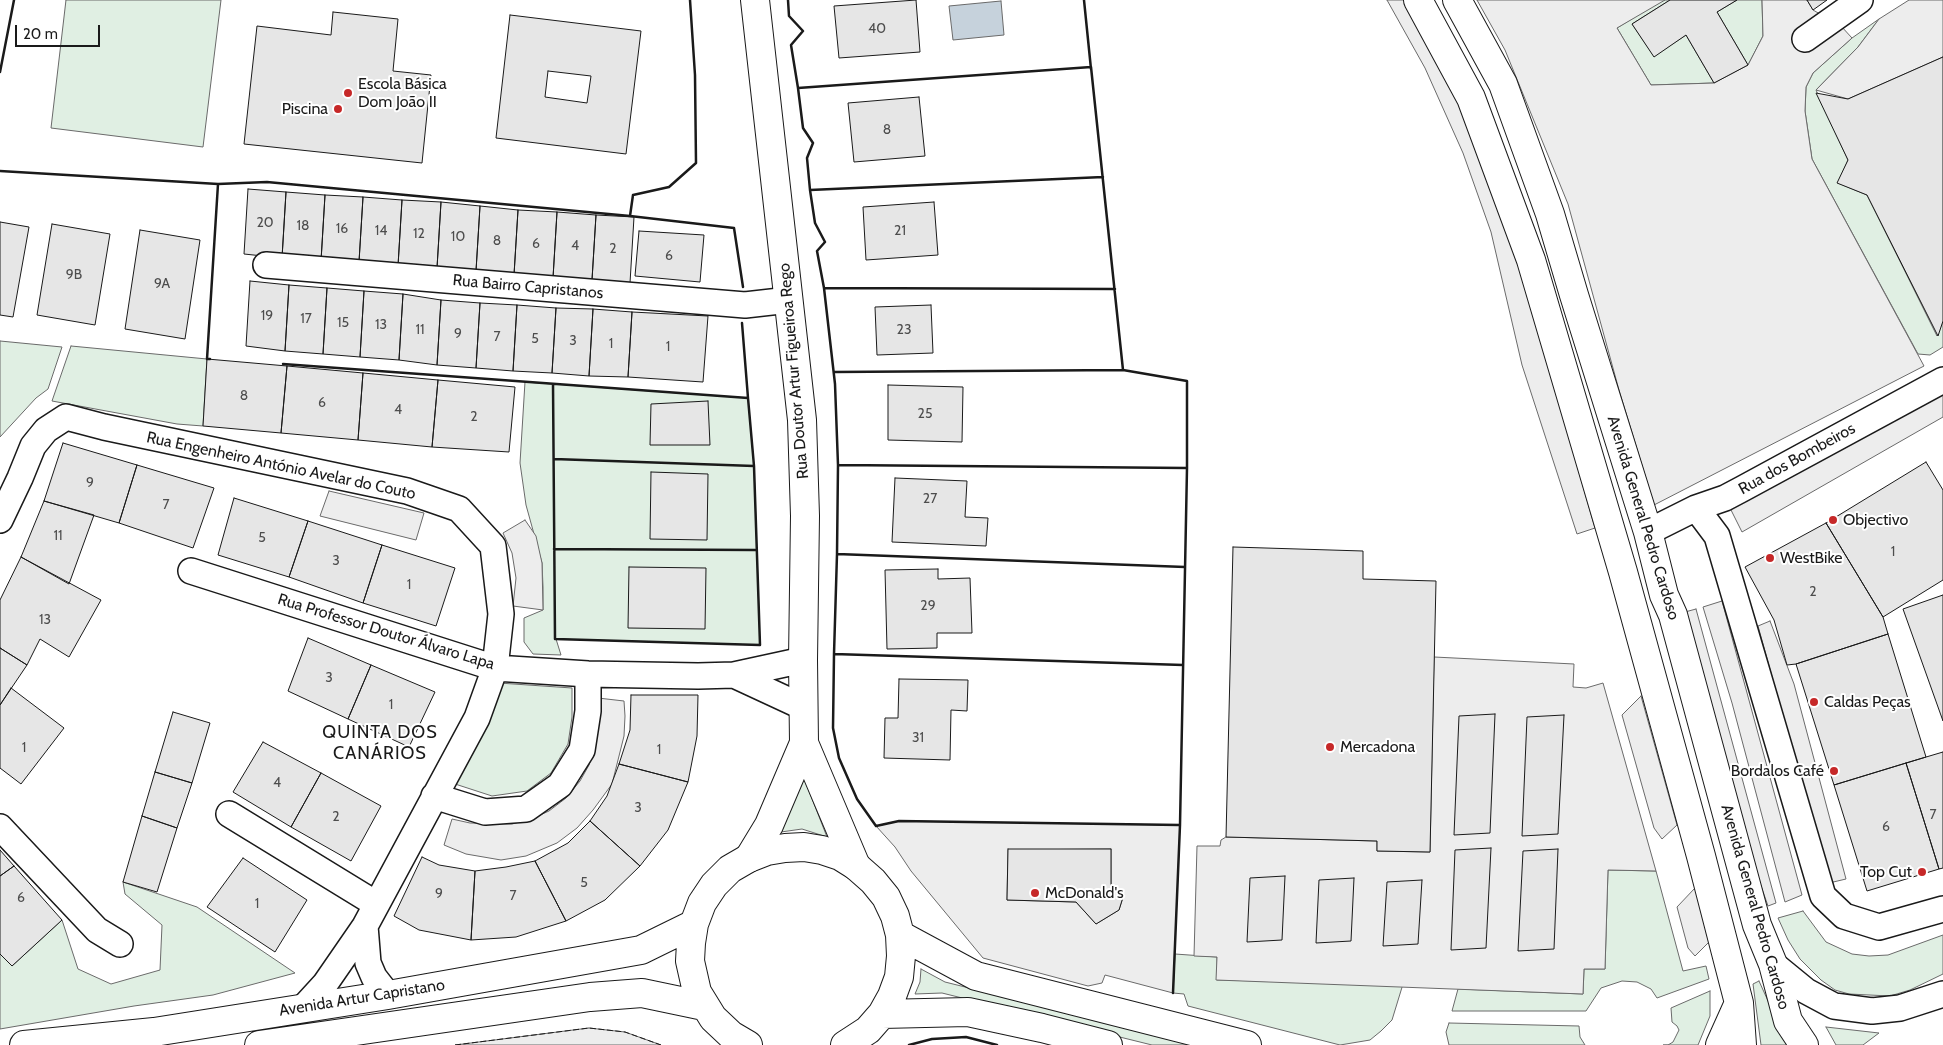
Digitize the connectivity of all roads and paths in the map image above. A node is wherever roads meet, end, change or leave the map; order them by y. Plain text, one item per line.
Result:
1 (755, 0) edge
2 (1418, 0) edge
3 (1457, 0) edge
4 (1860, 0) edge
5 (1805, 39) dead end
6 (266, 265) dead end
7 (789, 300) junction
8 (1943, 380) edge
9 (1696, 508) junction
10 (0, 520) edge
11 (1648, 532) junction
12 (191, 571) dead end
13 (803, 660) junction
14 (495, 668) junction
15 (588, 674) junction
16 (734, 675) junction
17 (803, 707) junction
18 (804, 743) junction
19 (434, 796) junction
20 (229, 814) dead end
21 (0, 827) edge
22 (749, 858) junction
23 (856, 866) junction
24 (376, 904) junction
25 (1943, 909) edge
26 (694, 924) junction
27 (365, 926) junction
28 (900, 935) junction
29 (120, 944) dead end
30 (1773, 964) junction
31 (1943, 994) edge
32 (388, 995) junction
33 (1739, 1003) junction
34 (704, 1006) junction
35 (303, 1008) junction
36 (882, 1014) junction
37 (737, 1042) edge
38 (24, 1045) edge
39 (259, 1045) edge
40 (846, 1045) edge
41 (1108, 1045) edge
42 (1247, 1045) edge
43 (1720, 1045) edge
44 (1742, 1045) edge
45 (1804, 1045) edge

1 - 7 main road, Rua Doutor Artur Figueiroa Rego
2 - 33 main road, Avenida General Pedro Cardoso
3 - 11 main road, Avenida General Pedro Cardoso
4 - 5 street
6 - 7 street, Rua Bairro Capristanos
7 - 13 main road, Rua Doutor Artur Figueiroa Rego
8 - 9 street, Rua dos Bombeiros
9 - 11 street, Rua dos Bombeiros
9 - 25 street
10 - 14 street, Rua Engenheiro António Avelar do Couto
11 - 30 main road, Avenida General Pedro Cardoso
12 - 14 street, Rua Professor Doutor Álvaro Lapa
13 - 16 street
13 - 17 main road, Rua Doutor Artur Figueiroa Rego
14 - 15 street, Rua Professor Doutor Álvaro Lapa
14 - 19 street, Rua Engenheiro António Avelar do Couto
15 - 16 street, Rua Professor Doutor Álvaro Lapa
15 - 19 street
16 - 17 street
17 - 18 main road, Rua Doutor Artur Figueiroa Rego
18 - 22 main road, Rua Doutor Artur Figueiroa Rego
18 - 23 main road, Rua Doutor Artur Figueiroa Rego
19 - 24 street, Rua Engenheiro António Avelar do Couto
20 - 24 street
21 - 29 street
22 - 23 main road
22 - 26 main road
23 - 28 main road
24 - 27 street, Rua Engenheiro António Avelar do Couto
26 - 32 main road, Avenida Artur Capristano
26 - 34 main road
27 - 32 street
27 - 35 street, Rua Engenheiro António Avelar do Couto
28 - 36 main road
28 - 42 main road
30 - 31 street
30 - 45 main road, Avenida General Pedro Cardoso
32 - 35 main road, Avenida Artur Capristano
33 - 43 main road
33 - 44 main road, Avenida General Pedro Cardoso
34 - 37 main road
34 - 39 main road, Avenida Artur Capristano
35 - 38 main road, Avenida Artur Capristano
36 - 40 main road
36 - 41 main road

